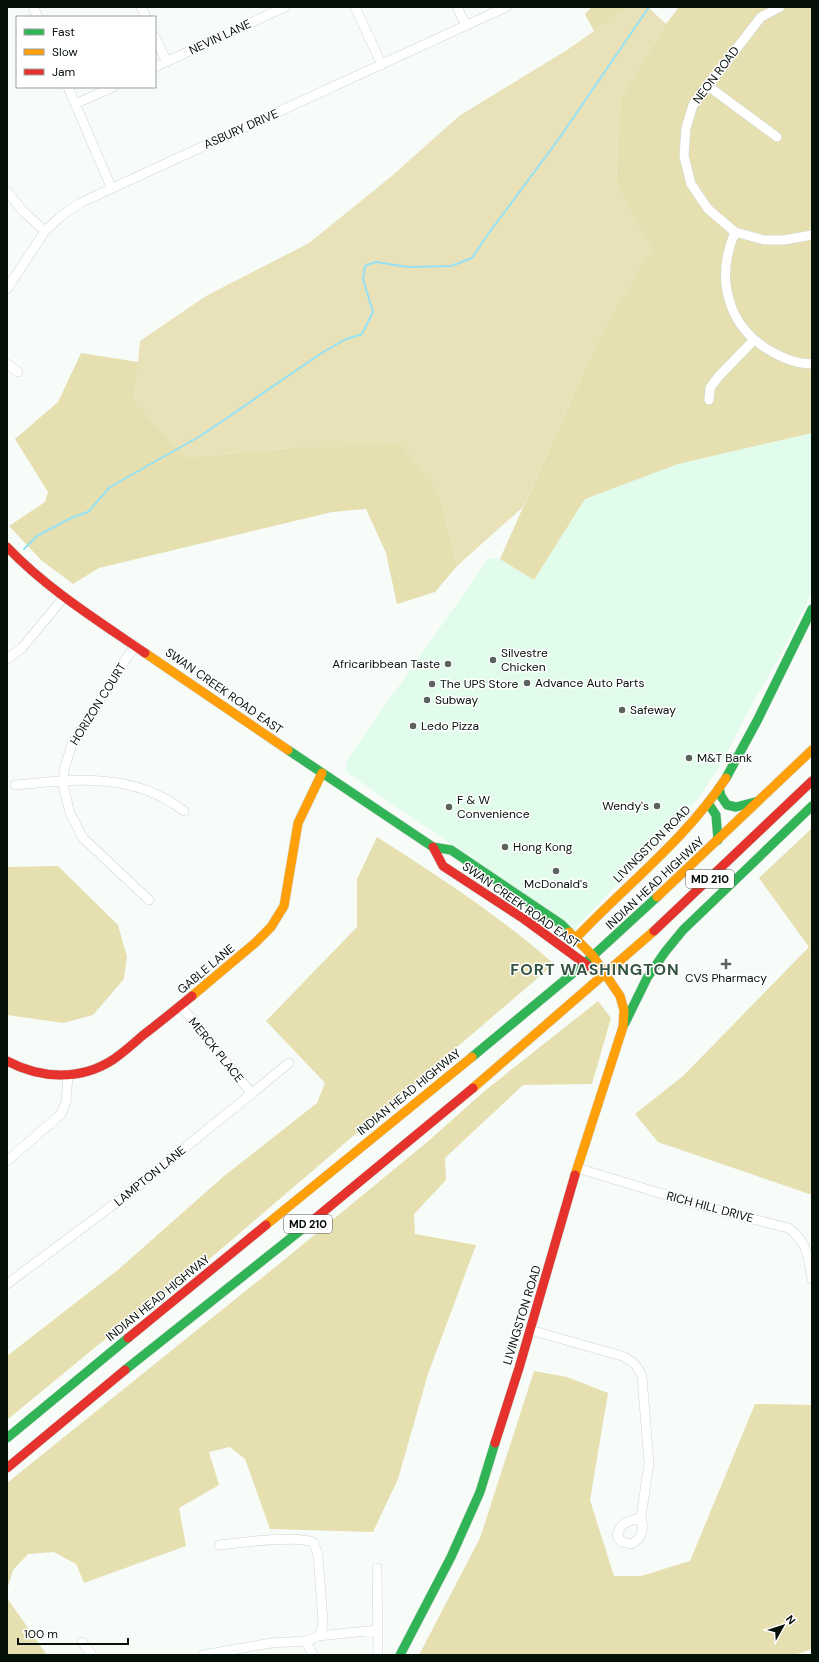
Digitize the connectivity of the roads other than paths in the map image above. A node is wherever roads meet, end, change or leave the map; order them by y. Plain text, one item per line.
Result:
1 (32, 7) edge
2 (141, 7) edge
3 (285, 7) edge
4 (355, 7) edge
5 (457, 7) edge
6 (506, 7) edge
7 (780, 7) edge
8 (37, 16) edge
9 (146, 16) edge
10 (466, 26) junction
11 (156, 38) edge
12 (166, 62) junction
13 (382, 65) junction
14 (156, 67) edge
15 (708, 86) junction
16 (68, 88) edge
17 (111, 88) edge
18 (76, 104) junction
19 (777, 138) dead end
20 (111, 187) junction
21 (7, 192) edge
22 (45, 231) junction
23 (735, 232) junction
24 (812, 235) edge
25 (7, 289) edge
26 (754, 340) junction
27 (7, 364) edge
28 (812, 364) edge
29 (18, 372) dead end
30 (709, 400) dead end
31 (7, 547) edge
32 (64, 597) junction
33 (812, 609) edge
34 (135, 644) junction
35 (7, 659) edge
36 (812, 750) edge
37 (322, 773) junction
38 (63, 780) junction
39 (812, 781) edge
40 (15, 785) dead end
41 (719, 788) junction
42 (758, 801) junction
43 (708, 803) junction
44 (812, 806) edge
45 (184, 811) dead end
46 (718, 840) junction
47 (433, 847) junction
48 (149, 900) dead end
49 (576, 938) junction
50 (593, 956) junction
51 (584, 964) junction
52 (604, 974) junction
53 (181, 1006) junction
54 (623, 1028) junction
55 (7, 1060) edge
56 (289, 1063) dead end
57 (68, 1075) junction
58 (252, 1094) junction
59 (7, 1161) edge
60 (577, 1168) junction
61 (812, 1279) edge
62 (7, 1284) edge
63 (530, 1330) junction
64 (7, 1438) edge
65 (7, 1468) edge
66 (641, 1517) dead end
67 (219, 1545) dead end
68 (377, 1568) dead end
69 (378, 1630) junction
70 (318, 1636) junction
71 (306, 1641) junction
72 (82, 1642) dead end
73 (92, 1655) edge
74 (203, 1655) edge
75 (313, 1655) edge
76 (378, 1655) edge
77 (400, 1655) edge

1 - 8 street
2 - 9 street
3 - 12 street, NEVIN LANE
4 - 13 street
5 - 10 street
6 - 10 street, ASBURY DRIVE
7 - 15 street, NEON ROAD
10 - 13 street, ASBURY DRIVE
11 - 12 street
12 - 14 street, NEVIN LANE
13 - 20 street, ASBURY DRIVE
15 - 19 street
15 - 23 street, NEON ROAD
16 - 18 street
17 - 18 street
18 - 20 street
20 - 22 street, ASBURY DRIVE
21 - 22 street
22 - 25 street, ASBURY DRIVE
23 - 24 street, NEON ROAD
23 - 26 street
26 - 28 street
26 - 30 street
27 - 29 street
31 - 32 main road, SWAN CREEK ROAD EAST
32 - 34 main road, SWAN CREEK ROAD EAST
32 - 35 street
33 - 41 main road, LIVINGSTON ROAD
34 - 37 main road, SWAN CREEK ROAD EAST
34 - 38 street, HORIZON COURT
36 - 42 main road, INDIAN HEAD HIGHWAY / MD 210
37 - 47 main road, SWAN CREEK ROAD EAST
37 - 53 main road, GABLE LANE
38 - 40 street
38 - 45 street
38 - 48 street, HORIZON COURT
39 - 52 main road, MD 210
41 - 42 main road
41 - 43 main road, LIVINGSTON ROAD
42 - 46 main road, INDIAN HEAD HIGHWAY / MD 210
43 - 46 main road
43 - 49 main road, LIVINGSTON ROAD
44 - 54 main road
46 - 50 main road, INDIAN HEAD HIGHWAY / MD 210
47 - 49 main road, SWAN CREEK ROAD EAST
47 - 51 main road, SWAN CREEK ROAD EAST
49 - 50 main road, SWAN CREEK ROAD EAST
50 - 51 main road, INDIAN HEAD HIGHWAY / MD 210
50 - 52 main road, SWAN CREEK ROAD EAST
51 - 52 main road, SWAN CREEK ROAD EAST
51 - 64 main road, INDIAN HEAD HIGHWAY / MD 210
52 - 54 main road, LIVINGSTON ROAD
52 - 65 main road, MD 210
53 - 57 main road, GABLE LANE
53 - 58 street, MERCK PLACE
54 - 60 main road, LIVINGSTON ROAD
55 - 57 main road, GABLE LANE
56 - 58 street, LAMPTON LANE
57 - 59 street
58 - 62 street, LAMPTON LANE
60 - 61 street, RICH HILL DRIVE
60 - 63 main road, LIVINGSTON ROAD
63 - 66 street
63 - 77 main road, LIVINGSTON ROAD
67 - 70 street
68 - 69 street
69 - 70 street
69 - 76 street
70 - 71 street
71 - 74 street
71 - 75 street
72 - 73 street

